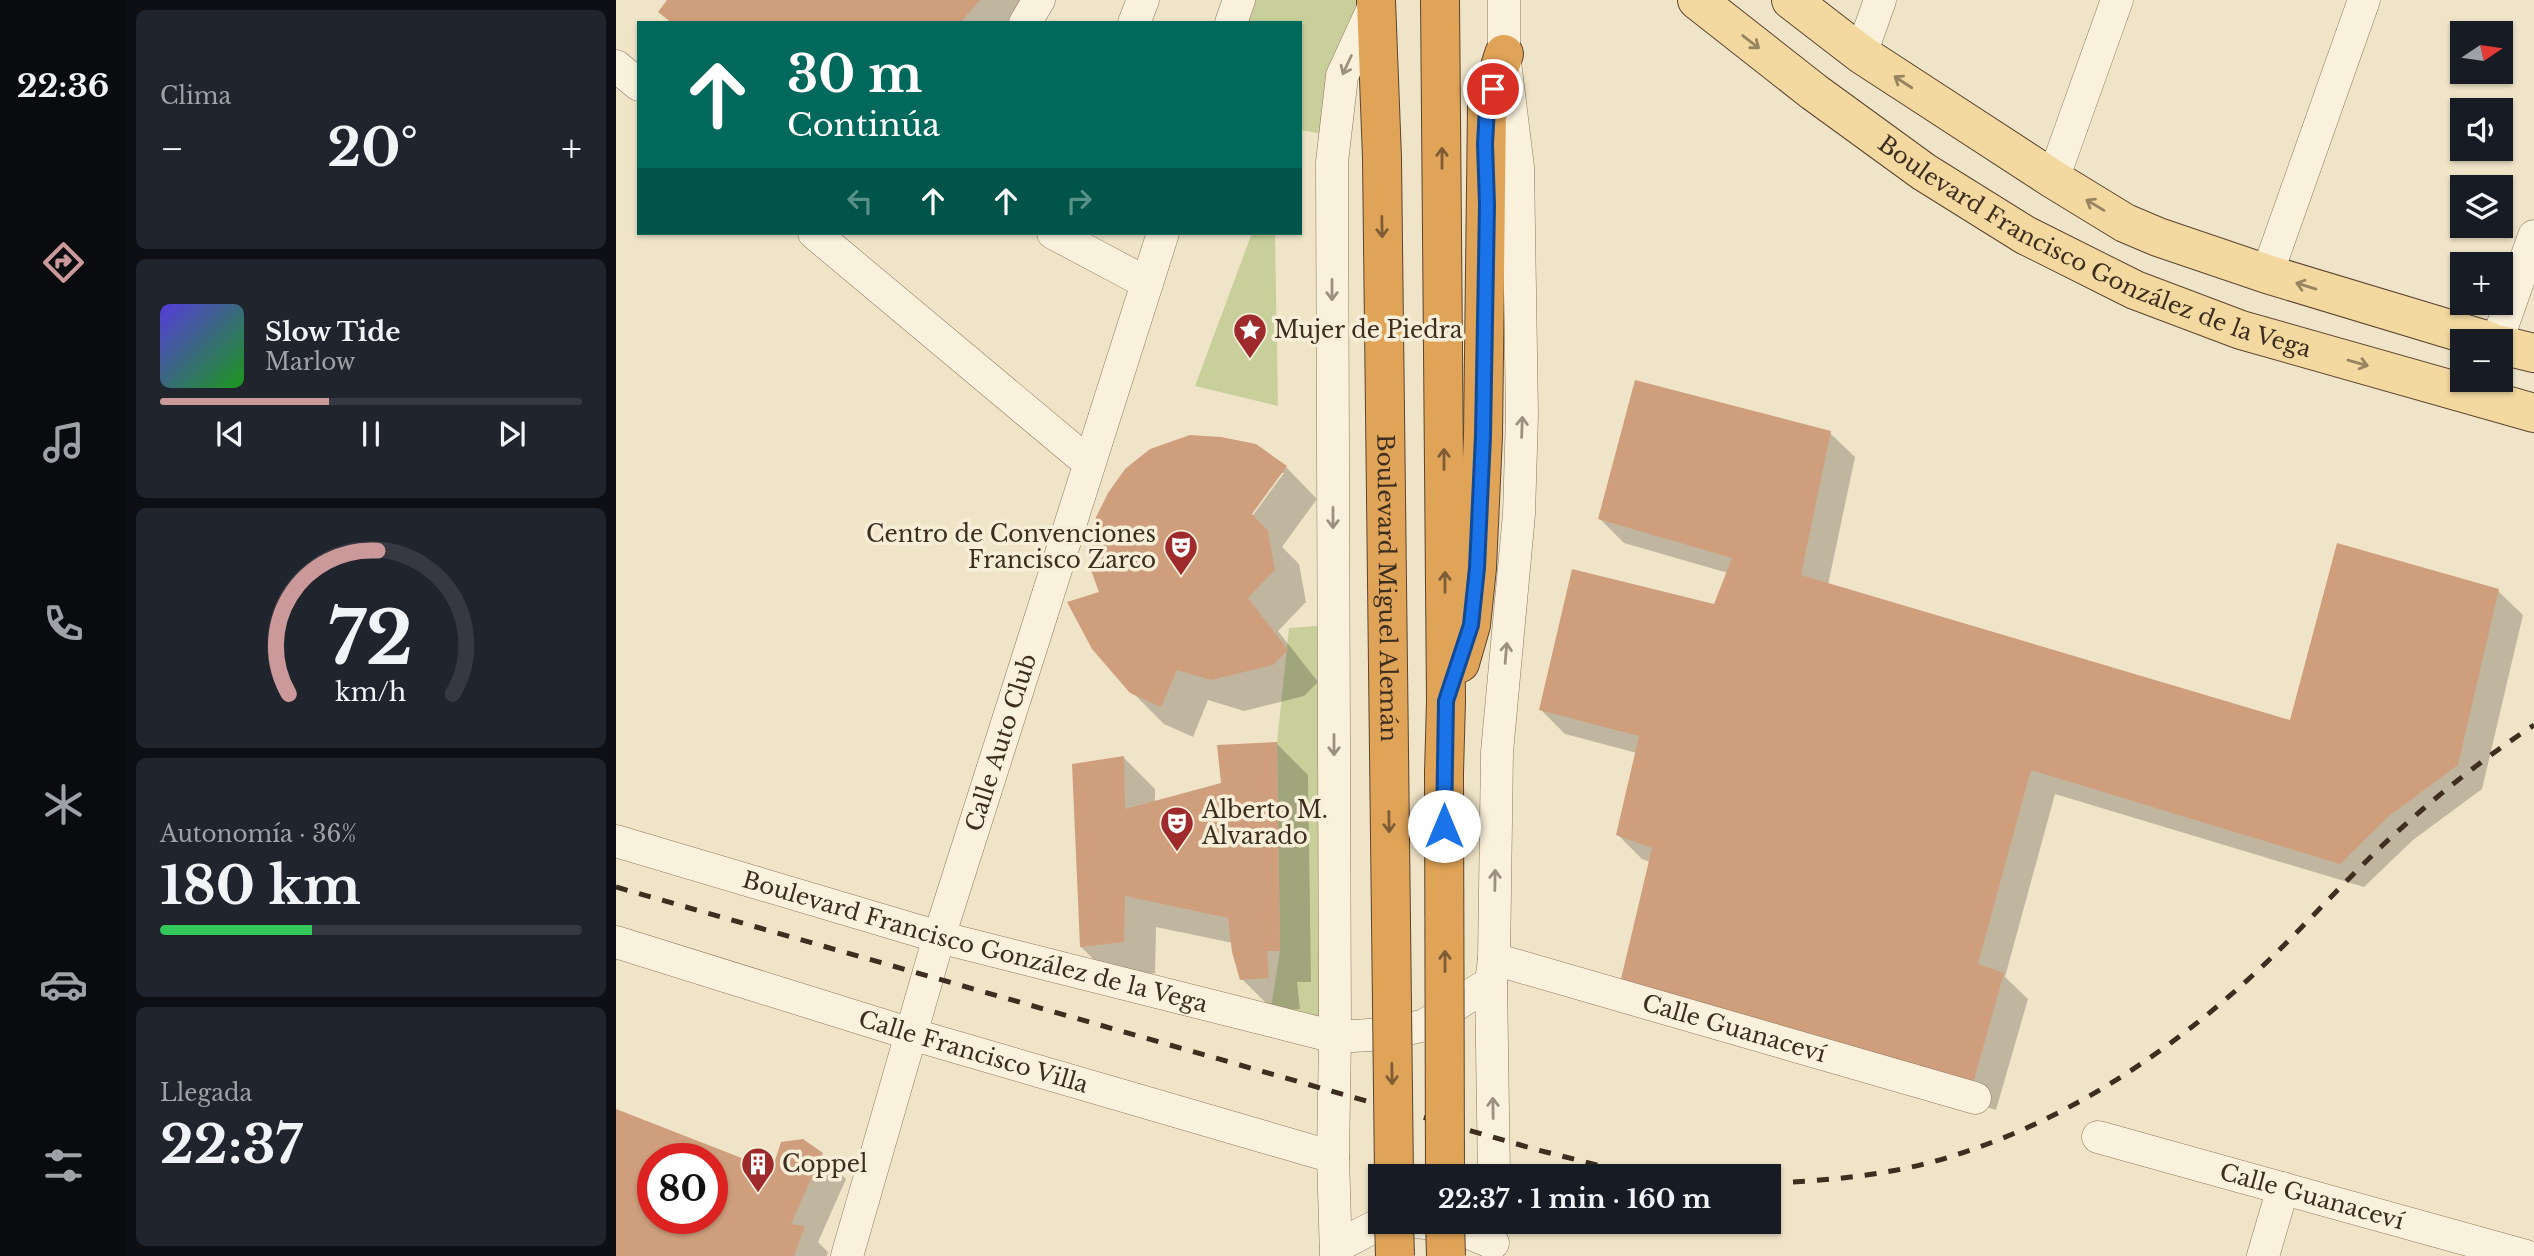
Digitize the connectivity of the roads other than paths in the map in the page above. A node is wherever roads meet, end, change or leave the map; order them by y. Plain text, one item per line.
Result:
1 (1039, 0) edge
2 (1143, 0) edge
3 (1239, 0) edge
4 (1440, 0) edge
5 (1504, 0) edge
6 (1697, 0) edge
7 (1791, 0) edge
8 (1880, 0) edge
9 (2117, 0) edge
10 (2364, 0) edge
11 (1376, 1) edge
12 (1026, 21) edge
13 (1134, 21) edge
14 (1232, 21) edge
15 (1504, 54) junction
16 (1861, 54) junction
17 (616, 66) edge
18 (637, 83) edge
19 (2053, 179) junction
20 (816, 235) edge
21 (1057, 235) edge
22 (1162, 235) edge
23 (2534, 236) edge
24 (2267, 274) junction
25 (1147, 283) junction
26 (2450, 329) edge
27 (2504, 329) edge
28 (2513, 347) edge
29 (2534, 353) edge
30 (2450, 381) edge
31 (2489, 392) edge
32 (2534, 413) edge
33 (1088, 463) junction
34 (1446, 701) junction
35 (616, 841) edge
36 (939, 937) junction
37 (616, 942) edge
38 (1492, 970) junction
39 (911, 1034) junction
40 (1335, 1037) junction
41 (1975, 1098) dead end
42 (2098, 1136) dead end
43 (1333, 1157) junction
44 (1394, 1164) edge
45 (1445, 1164) edge
46 (1494, 1164) edge
47 (2283, 1188) junction
48 (1368, 1231) edge
49 (1394, 1234) edge
50 (1446, 1234) edge
51 (1475, 1234) edge
52 (1493, 1240) edge
53 (1336, 1251) edge
54 (847, 1256) edge
55 (1395, 1256) edge
56 (1446, 1256) edge
57 (2263, 1256) edge
58 (2526, 1256) edge

1 - 12 street
2 - 13 street
3 - 14 street
34 -> 4 highway
5 - 15 street
6 -> 30 main road, Boulevard Francisco González de la Vega
7 - 16 main road, Boulevard Francisco González de la Vega
8 - 16 street
9 - 19 street
10 - 24 street
11 -> 40 street
11 -> 44 highway, Boulevard Miguel Alemán, bridge
15 - 34 highway
38 -> 15 street
19 -> 16 main road, Boulevard Francisco González de la Vega
17 - 18 street
24 -> 19 main road, Boulevard Francisco González de la Vega
20 - 33 street
21 - 25 street
22 - 25 street, Calle Auto Club
23 - 27 street
26 -> 24 main road, Boulevard Francisco González de la Vega
25 - 33 street, Calle Auto Club
28 - 29 main road
31 - 32 main road, Boulevard Francisco González de la Vega
33 - 36 street, Calle Auto Club
45 -> 34 highway, bridge
35 - 36 street, Boulevard Francisco González de la Vega
36 - 39 street, Calle Auto Club
36 - 40 street, Boulevard Francisco González de la Vega
37 - 39 street, Calle Francisco Villa
38 - 40 street, Boulevard Francisco González de la Vega
38 - 41 street, Calle Guanaceví
46 -> 38 street
39 - 43 street, Calle Francisco Villa
39 - 54 street, Calle Auto Club
40 - 43 street
42 - 47 street, Calle Guanaceví
43 - 53 street
47 - 57 street
47 - 58 street, Calle Guanaceví
48 - 53 street
49 - 55 highway, bridge
50 - 56 highway, bridge
51 - 52 street

